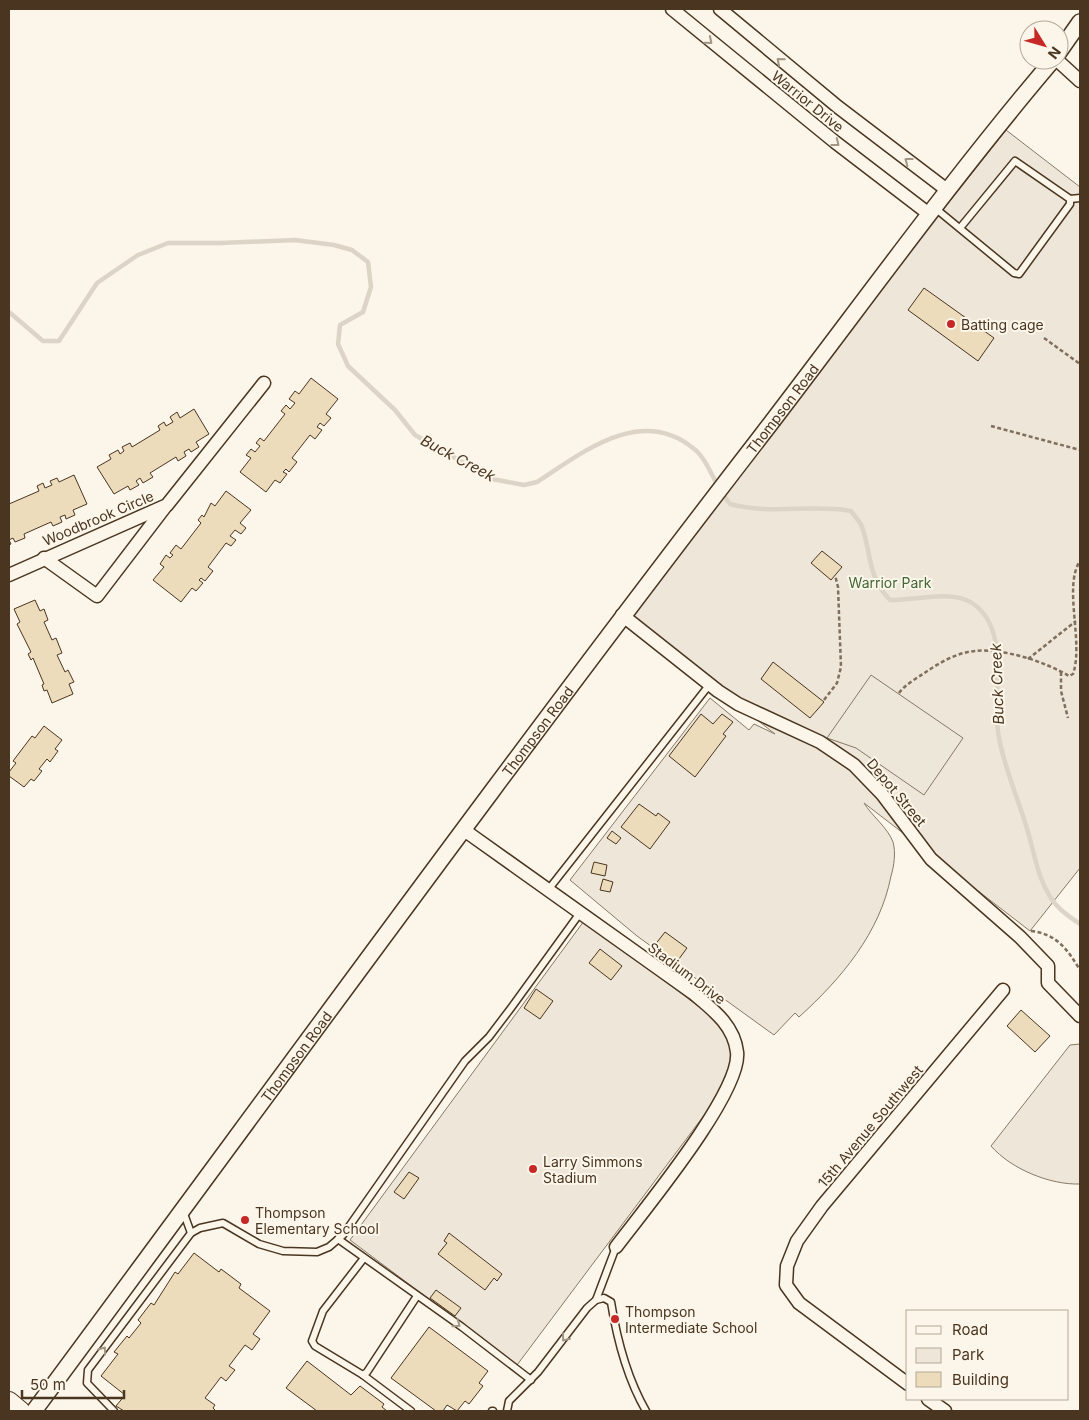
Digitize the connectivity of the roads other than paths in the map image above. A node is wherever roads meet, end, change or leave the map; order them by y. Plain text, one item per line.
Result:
1 (672, 9) edge
2 (720, 9) edge
3 (1080, 22) edge
4 (1069, 38) edge
5 (1046, 70) edge
6 (1067, 70) edge
7 (1080, 81) edge
8 (947, 190) junction
9 (1080, 198) edge
10 (1070, 199) junction
11 (931, 211) junction
12 (960, 228) junction
13 (264, 383) dead end
14 (166, 505) junction
15 (44, 558) junction
16 (9, 575) edge
17 (622, 615) junction
18 (710, 684) junction
19 (464, 830) junction
20 (548, 890) junction
21 (580, 913) junction
22 (1003, 990) dead end
23 (1080, 1016) edge
24 (183, 1211) junction
25 (191, 1233) junction
26 (338, 1239) junction
27 (616, 1247) joint
28 (364, 1258) junction
29 (417, 1296) junction
30 (596, 1300) junction
31 (363, 1375) junction
32 (531, 1380) junction
33 (906, 1383) edge
34 (929, 1400) edge
35 (9, 1401) edge
36 (21, 1411) edge
37 (34, 1411) edge
38 (114, 1411) edge
39 (411, 1411) edge
40 (506, 1411) edge
41 (646, 1411) edge
42 (945, 1411) edge

1 -> 11 street, Warrior Drive
8 -> 2 street, Warrior Drive
3 - 4 street
5 - 8 street, Thompson Road
6 - 7 street
8 - 11 street, Thompson Road
9 - 10 lane
10 - 12 lane
10 - 12 lane
11 - 12 lane
11 - 17 street, Thompson Road
13 - 14 street, Woodbrook Circle
14 - 15 street, Woodbrook Circle
14 - 15 street
15 - 16 street, Woodbrook Circle
17 - 18 street, Depot Street
17 - 19 street, Thompson Road
18 - 20 lane
18 - 23 street, Depot Street
19 - 20 street, Stadium Drive
19 - 24 street, Thompson Road
20 - 21 street, Stadium Drive
21 - 26 lane
21 - 27 street, Stadium Drive
22 - 33 street, 15th Avenue Southwest
24 - 25 lane
24 - 37 street, Thompson Road
25 - 26 lane
38 -> 25 lane
26 - 28 lane
27 - 30 lane
28 - 29 lane
28 - 31 lane
29 - 31 lane
29 -> 32 lane
30 -> 32 lane
30 - 41 lane
31 - 39 lane
32 - 40 lane
34 - 42 street
35 - 36 main road

